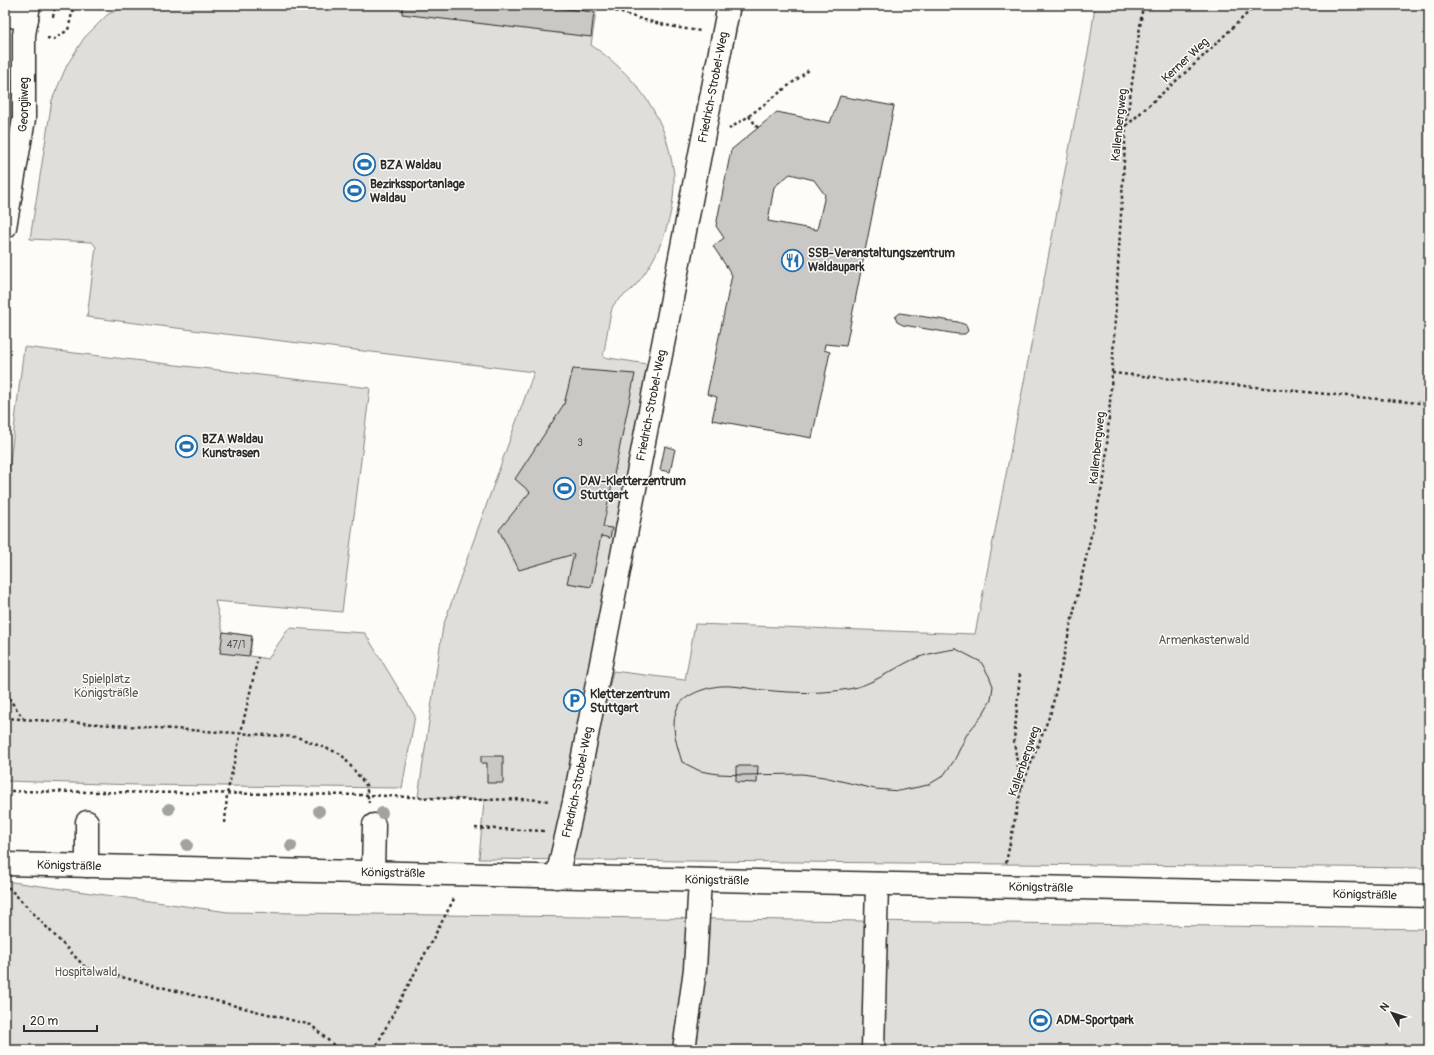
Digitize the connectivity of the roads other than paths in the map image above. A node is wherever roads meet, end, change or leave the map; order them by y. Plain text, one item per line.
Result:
1 (729, 5) edge
2 (28, 12) edge
3 (5, 15) edge
4 (5, 227) edge
5 (87, 822) dead end
6 (374, 825) road end
7 (5, 864) edge
8 (87, 866) junction
9 (373, 872) junction
10 (557, 877) junction
11 (700, 880) junction
12 (877, 884) junction
13 (1429, 896) edge
14 (684, 1050) edge
15 (873, 1050) edge

1 - 10 street, Friedrich-Strobel-Weg
2 - 3 street
2 - 4 street, Georgiiweg
5 - 8 street
6 - 9 street
7 - 8 street, Königsträßle
8 - 9 street, Königsträßle
9 - 10 street, Königsträßle
10 - 11 street, Königsträßle
11 - 12 street, Königsträßle
11 - 14 street
12 - 13 street, Königsträßle
12 - 15 street

